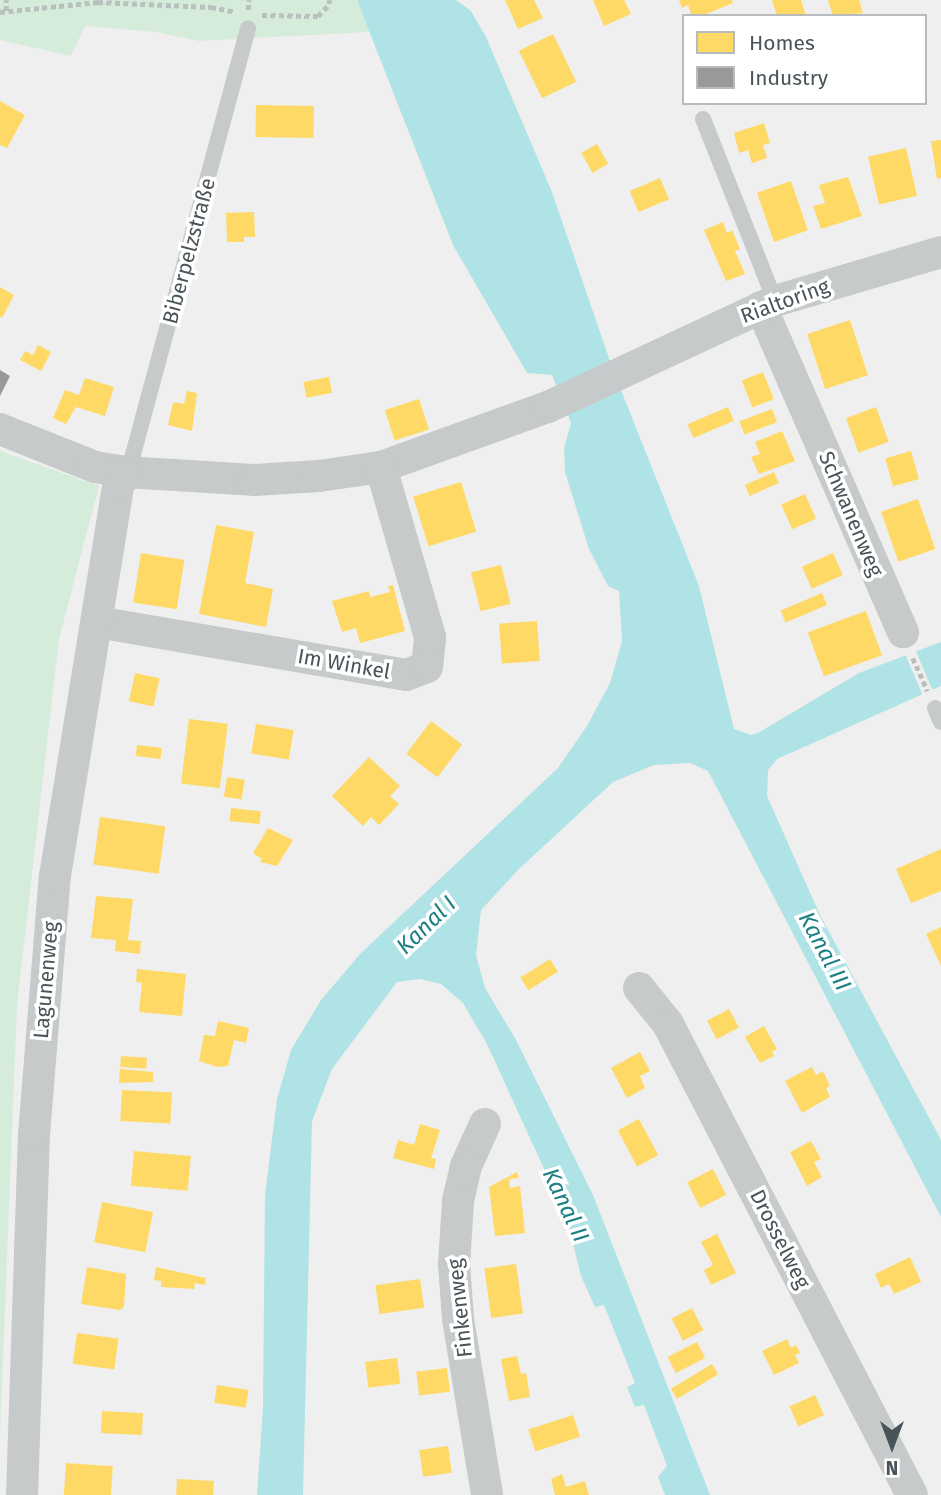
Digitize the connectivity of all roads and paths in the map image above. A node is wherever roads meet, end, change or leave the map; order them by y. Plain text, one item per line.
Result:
1 (6, 0) edge
2 (329, 0) edge
3 (3, 11) edge
4 (247, 21) junction
5 (704, 119) dead end
6 (941, 252) edge
7 (768, 304) junction
8 (0, 429) edge
9 (381, 467) junction
10 (125, 472) junction
11 (97, 622) junction
12 (902, 632) joint
13 (938, 715) edge
14 (639, 988) dead end
15 (485, 1124) dead end
16 (22, 1495) edge
17 (487, 1495) edge
18 (912, 1495) edge

1 - 3 path
2 - 4 path
3 - 4 path
4 - 10 lane, Biberpelzstraße
5 - 7 lane
6 - 7 street, Rialtoring
7 - 9 street, Rialtoring
7 - 12 street, Schwanenweg
8 - 10 street
9 - 10 street
9 - 11 street, Im Winkel
10 - 11 street, Lagunenweg
11 - 16 street, Lagunenweg
12 - 13 path
14 - 18 street, Drosselweg
15 - 17 street, Finkenweg

